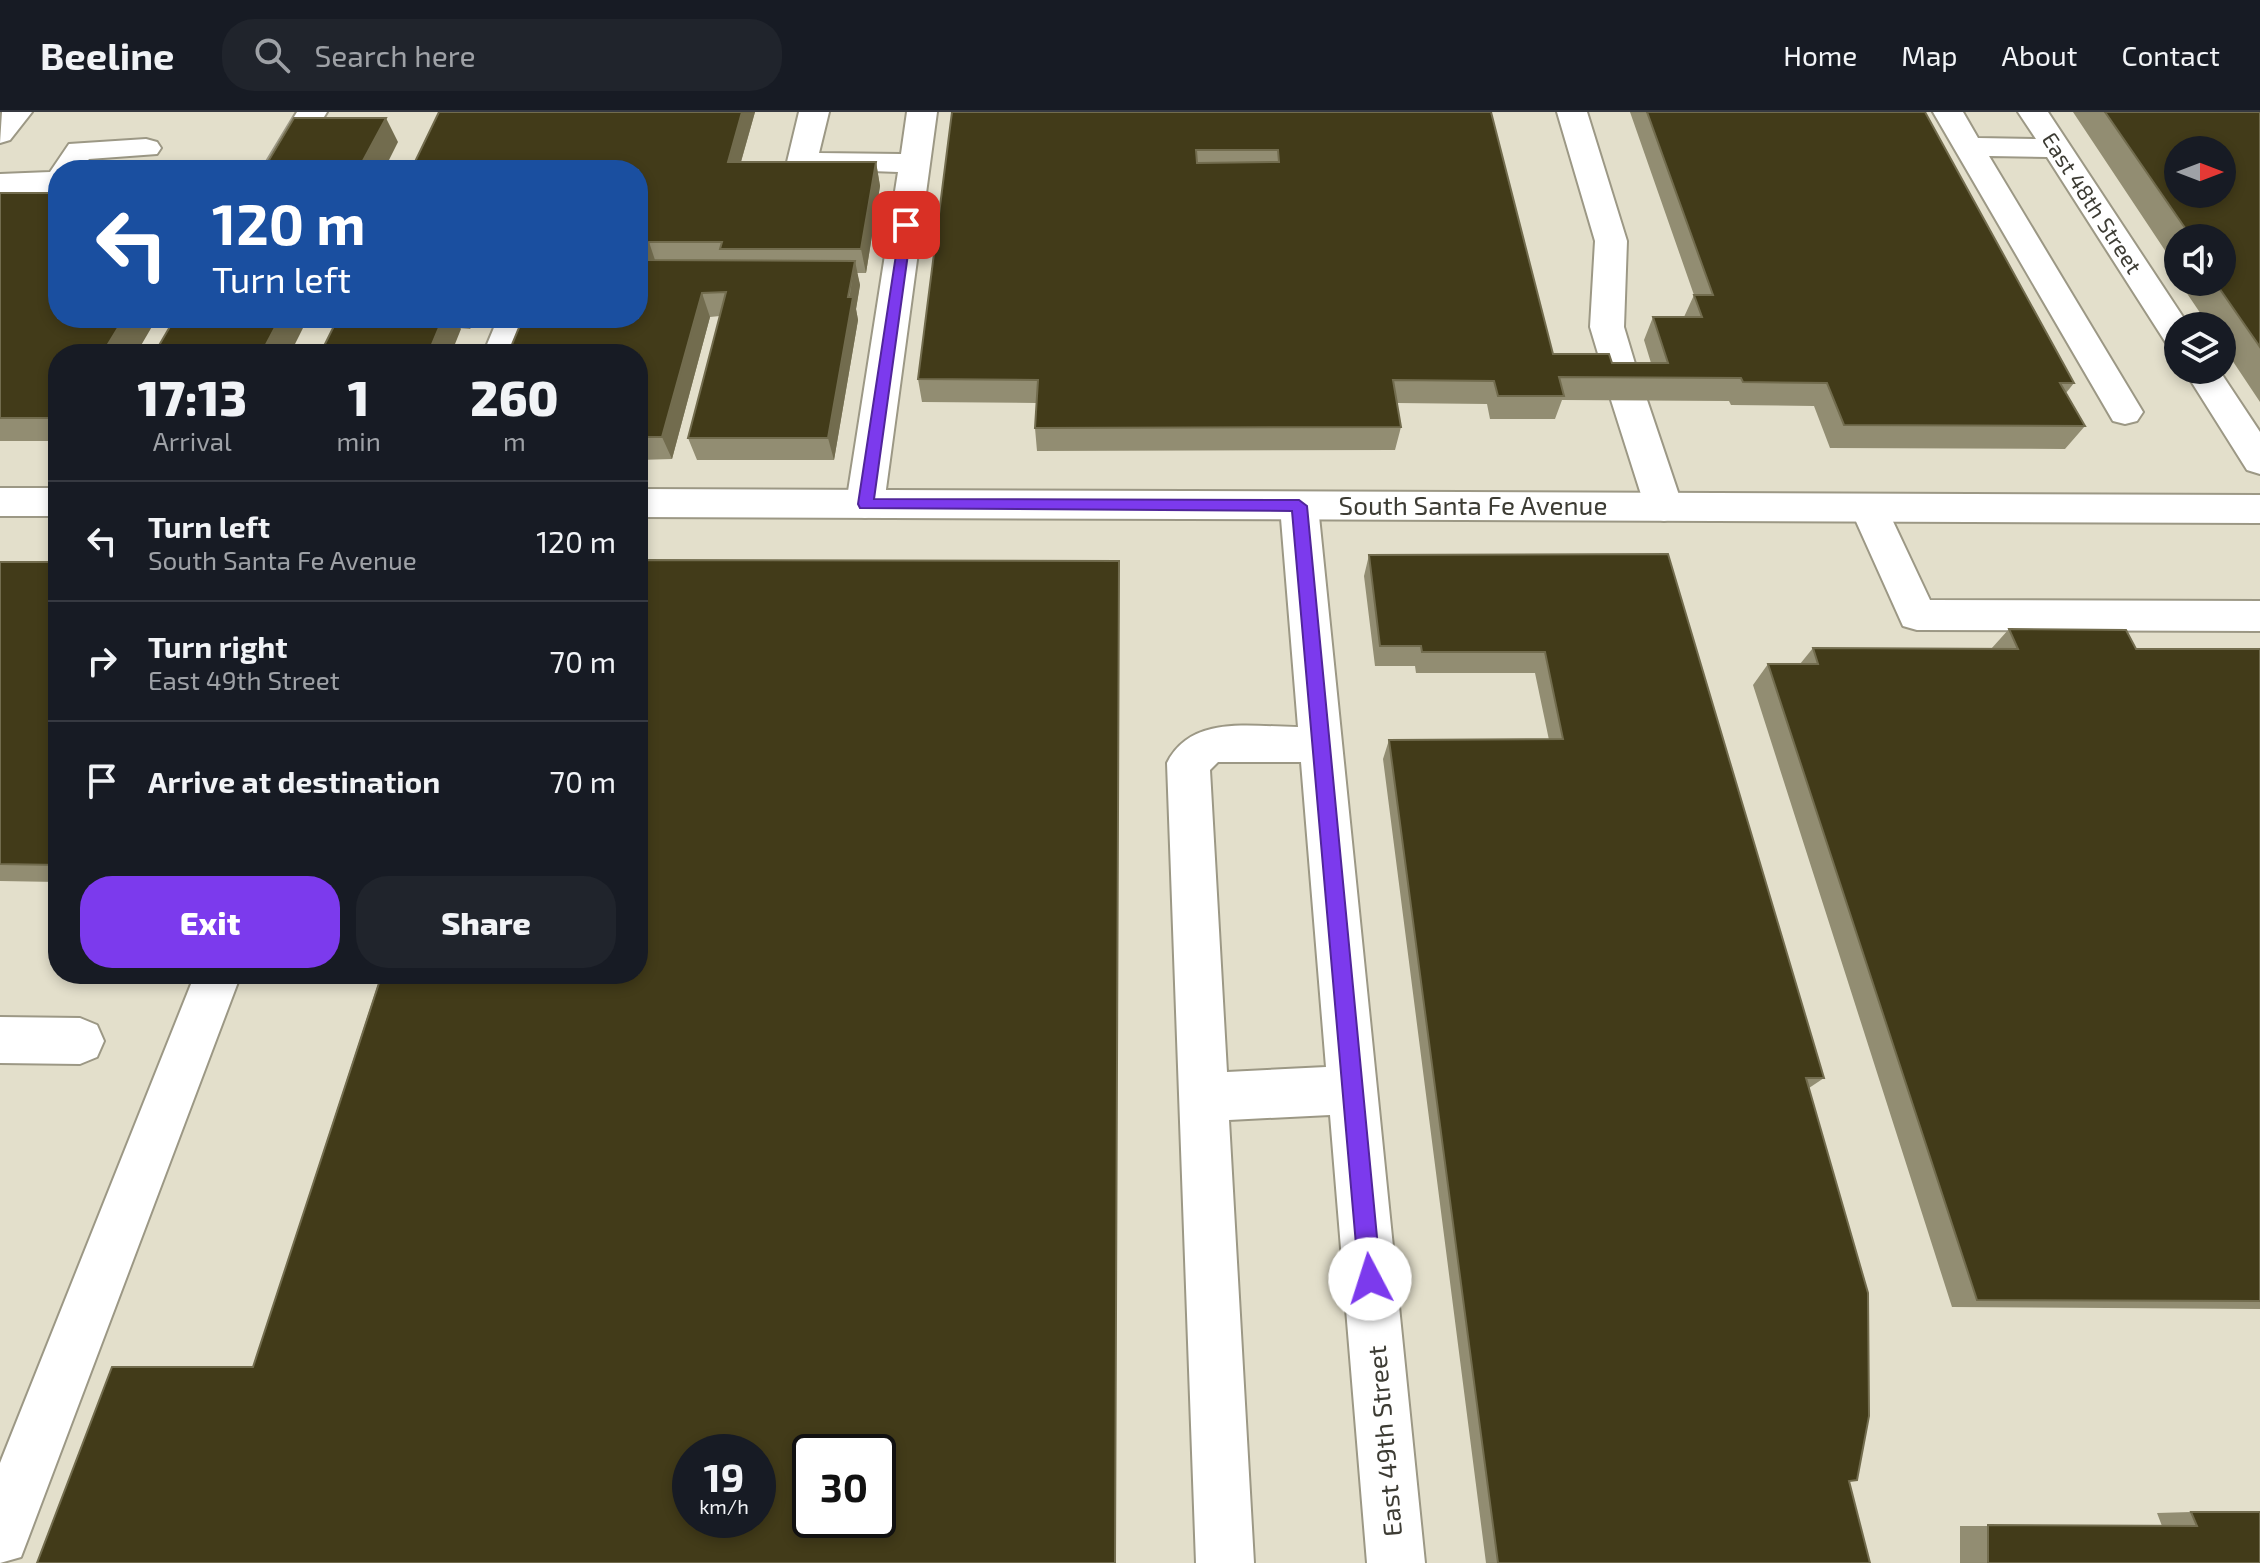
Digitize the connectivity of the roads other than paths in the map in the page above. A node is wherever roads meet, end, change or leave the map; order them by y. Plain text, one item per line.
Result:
1 (17, 112) edge
2 (312, 112) edge
3 (814, 112) edge
4 (922, 112) edge
5 (1572, 112) edge
6 (1948, 112) edge
7 (2033, 112) edge
8 (0, 134) edge
9 (1968, 147) junction
10 (146, 148) dead end
11 (2057, 148) junction
12 (70, 160) edge
13 (283, 160) edge
14 (915, 163) junction
15 (0, 183) edge
16 (48, 183) edge
17 (2164, 313) edge
18 (2210, 384) edge
19 (2125, 412) dead end
20 (2260, 461) edge
21 (48, 503) edge
22 (648, 503) edge
23 (865, 504) junction
24 (1299, 506) junction
25 (1664, 507) junction
26 (4, 508) edge
27 (1869, 508) junction
28 (2260, 509) edge
29 (2260, 616) edge
30 (1321, 744) junction
31 (214, 984) edge
32 (0, 1040) edge
33 (80, 1041) dead end
34 (1353, 1090) junction
35 (1204, 1097) junction
36 (0, 1536) edge
37 (1225, 1563) edge
38 (1396, 1563) edge

1 - 8 street
2 - 13 street
3 - 14 street
4 - 14 street
5 - 25 street
6 - 9 street
7 - 11 street, East 48th Street
9 - 11 street
9 - 19 street
10 - 12 street
11 - 17 street, East 48th Street
14 - 23 street
15 - 16 street
18 - 20 street
21 - 26 street
22 - 23 street, South Santa Fe Avenue
23 - 24 street, South Santa Fe Avenue
24 - 25 street, South Santa Fe Avenue
24 - 30 street, East 49th Street
25 - 27 street, South Santa Fe Avenue
27 - 28 street, South Santa Fe Avenue
27 - 29 street
30 - 34 street, East 49th Street
30 - 35 street
31 - 36 street
32 - 33 street
34 - 35 street
34 - 38 street, East 49th Street
35 - 37 street

